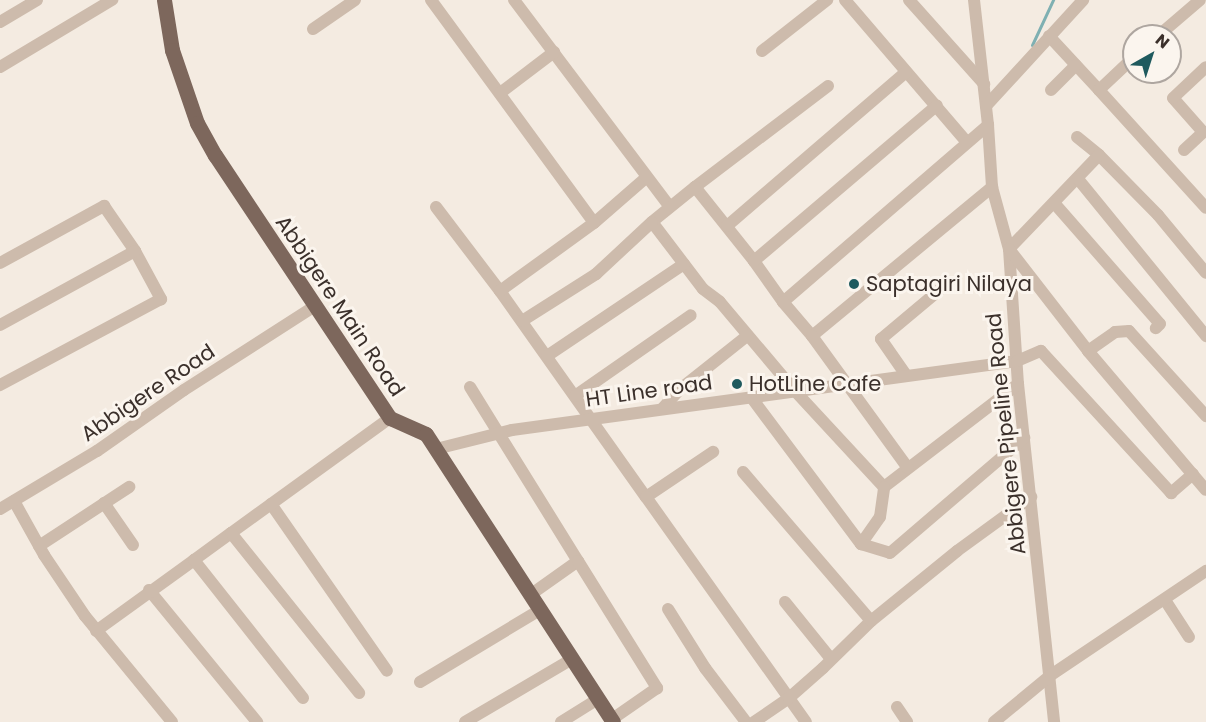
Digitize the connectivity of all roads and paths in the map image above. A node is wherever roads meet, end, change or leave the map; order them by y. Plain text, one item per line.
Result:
1 (37, 0) edge
2 (112, 0) edge
3 (164, 0) edge
4 (355, 0) edge
5 (431, 0) edge
6 (514, 0) edge
7 (827, 0) edge
8 (844, 0) edge
9 (909, 0) edge
10 (975, 0) edge
11 (1083, 0) edge
12 (1200, 0) edge
13 (0, 22) edge
14 (1172, 24) edge
15 (313, 29) dead end
16 (1049, 36) junction
17 (762, 51) dead end
18 (554, 52) junction
19 (1076, 65) junction
20 (0, 67) edge
21 (1206, 67) edge
22 (1122, 68) edge
23 (906, 72) junction
24 (984, 84) junction
25 (828, 86) dead end
26 (1051, 90) dead end
27 (1099, 90) junction
28 (500, 93) junction
29 (937, 105) junction
30 (986, 106) junction
31 (988, 124) junction
32 (1077, 137) dead end
33 (966, 141) junction
34 (1184, 150) dead end
35 (1099, 155) junction
36 (648, 177) junction
37 (1078, 180) junction
38 (695, 187) junction
39 (992, 187) junction
40 (1055, 204) junction
41 (436, 207) dead end
42 (670, 207) junction
43 (1206, 208) edge
44 (652, 222) junction
45 (594, 223) junction
46 (727, 226) junction
47 (1009, 249) junction
48 (135, 251) junction
49 (754, 261) junction
50 (0, 263) edge
51 (684, 264) junction
52 (1206, 273) edge
53 (949, 282) dead end
54 (500, 291) junction
55 (783, 302) junction
56 (315, 306) junction
57 (691, 315) dead end
58 (522, 321) junction
59 (1201, 322) edge
60 (0, 325) edge
61 (1156, 328) dead end
62 (747, 336) junction
63 (812, 336) junction
64 (1206, 336) edge
65 (1088, 351) junction
66 (547, 356) junction
67 (1017, 361) junction
68 (906, 375) junction
69 (846, 384) junction
70 (1018, 384) junction
71 (0, 385) edge
72 (470, 387) dead end
73 (795, 391) junction
74 (575, 396) junction
75 (751, 397) junction
76 (663, 409) junction
77 (1206, 416) edge
78 (390, 418) junction
79 (592, 419) junction
80 (500, 432) junction
81 (1024, 438) junction
82 (436, 449) junction
83 (713, 452) dead end
84 (908, 468) junction
85 (743, 472) dead end
86 (1193, 474) junction
87 (129, 487) dead end
88 (884, 487) junction
89 (1206, 490) edge
90 (646, 497) junction
91 (1031, 497) junction
92 (14, 501) junction
93 (104, 503) junction
94 (271, 504) junction
95 (0, 509) edge
96 (231, 533) junction
97 (861, 544) junction
98 (133, 545) dead end
99 (39, 546) junction
100 (194, 560) junction
101 (578, 561) junction
102 (1205, 575) edge
103 (149, 590) junction
104 (530, 595) junction
105 (1165, 600) junction
106 (785, 602) dead end
107 (668, 609) dead end
108 (540, 610) junction
109 (871, 621) junction
110 (96, 631) junction
111 (1189, 638) dead end
112 (572, 659) junction
113 (831, 659) junction
114 (387, 672) dead end
115 (1051, 675) junction
116 (420, 682) dead end
117 (359, 693) dead end
118 (303, 698) dead end
119 (789, 698) junction
120 (598, 699) junction
121 (897, 707) dead end
122 (612, 721) edge
123 (172, 722) edge
124 (257, 722) edge
125 (465, 722) edge
126 (561, 722) edge
127 (746, 722) edge
128 (754, 722) edge
129 (806, 722) edge
130 (907, 722) edge
131 (994, 722) edge
132 (1054, 722) edge

1 - 13 street
2 - 20 street
3 - 56 main road, Abbigere Main Road
4 - 15 street
5 - 28 street
6 - 18 street
7 - 17 street
8 - 23 street
9 - 24 street
10 - 24 street, Abbigere Pipeline Road
11 - 16 street
12 - 14 street
16 - 19 street
16 - 30 street
18 - 28 street
18 - 36 street
19 - 26 street
19 - 27 street
21 - 34 street
22 - 27 street
23 - 29 street
23 - 46 street
24 - 30 street, Abbigere Pipeline Road
25 - 38 street
27 - 43 street
28 - 45 street
29 - 33 street
29 - 49 street
30 - 31 street, Abbigere Pipeline Road
31 - 33 street
31 - 39 street, Abbigere Pipeline Road
32 - 35 street
33 - 55 street
35 - 37 street
35 - 52 street
36 - 42 street
36 - 45 street
37 - 40 street
37 - 59 street
38 - 42 street
38 - 46 street
39 - 47 street, Abbigere Pipeline Road
39 - 63 street
40 - 47 street
40 - 61 street
41 - 54 street
42 - 44 street
44 - 51 street
44 - 58 street
45 - 54 street
46 - 49 street
47 - 65 street
47 - 67 street, Abbigere Pipeline Road
48 - 50 street
48 - 60 street
48 - 71 street
49 - 55 street
51 - 62 street
51 - 66 street
53 - 68 street
54 - 58 street
55 - 63 street
56 - 78 main road, Abbigere Main Road
56 - 92 street, Abbigere Road
57 - 74 street
58 - 66 street
59 - 64 street
62 - 73 street
62 - 76 street
63 - 69 street
65 - 77 street
65 - 86 street
66 - 74 street
67 - 68 street, HT Line road
67 - 70 street, Abbigere Pipeline Road
67 - 86 street, HT Line road
68 - 69 street, HT Line road
69 - 73 street, HT Line road
69 - 84 street
70 - 81 street, Abbigere Pipeline Road
70 - 84 street
72 - 80 street
73 - 75 street, HT Line road
73 - 88 street
74 - 79 street
75 - 76 street, HT Line road
75 - 97 street
76 - 79 street, HT Line road
78 - 82 main road, Abbigere Main Road
78 - 94 street
79 - 80 street, HT Line road
79 - 90 street
80 - 82 street, HT Line road
80 - 101 street
81 - 91 street, Abbigere Pipeline Road
81 - 97 street
82 - 104 main road, Abbigere Main Road
83 - 90 street
84 - 88 street
85 - 109 street
86 - 89 street
87 - 93 street
88 - 97 street
90 - 119 street
91 - 109 street
91 - 115 street, Abbigere Pipeline Road
92 - 95 street, Abbigere Road
92 - 99 street
93 - 98 street
93 - 99 street
94 - 96 street
94 - 114 street
96 - 100 street
96 - 117 street
99 - 110 street
100 - 103 street
100 - 118 street
101 - 104 street
101 - 122 street
102 - 105 street
103 - 110 street
103 - 124 street
104 - 108 main road, Abbigere Main Road
105 - 111 street
105 - 115 street
106 - 113 street
107 - 127 street
108 - 112 main road, Abbigere Main Road
108 - 116 street
109 - 113 street
110 - 123 street
112 - 120 main road, Abbigere Main Road
112 - 125 street
113 - 119 street
115 - 131 street
115 - 132 street, Abbigere Pipeline Road
119 - 128 street
119 - 129 street
120 - 122 main road, Abbigere Main Road
120 - 126 street
121 - 130 street

